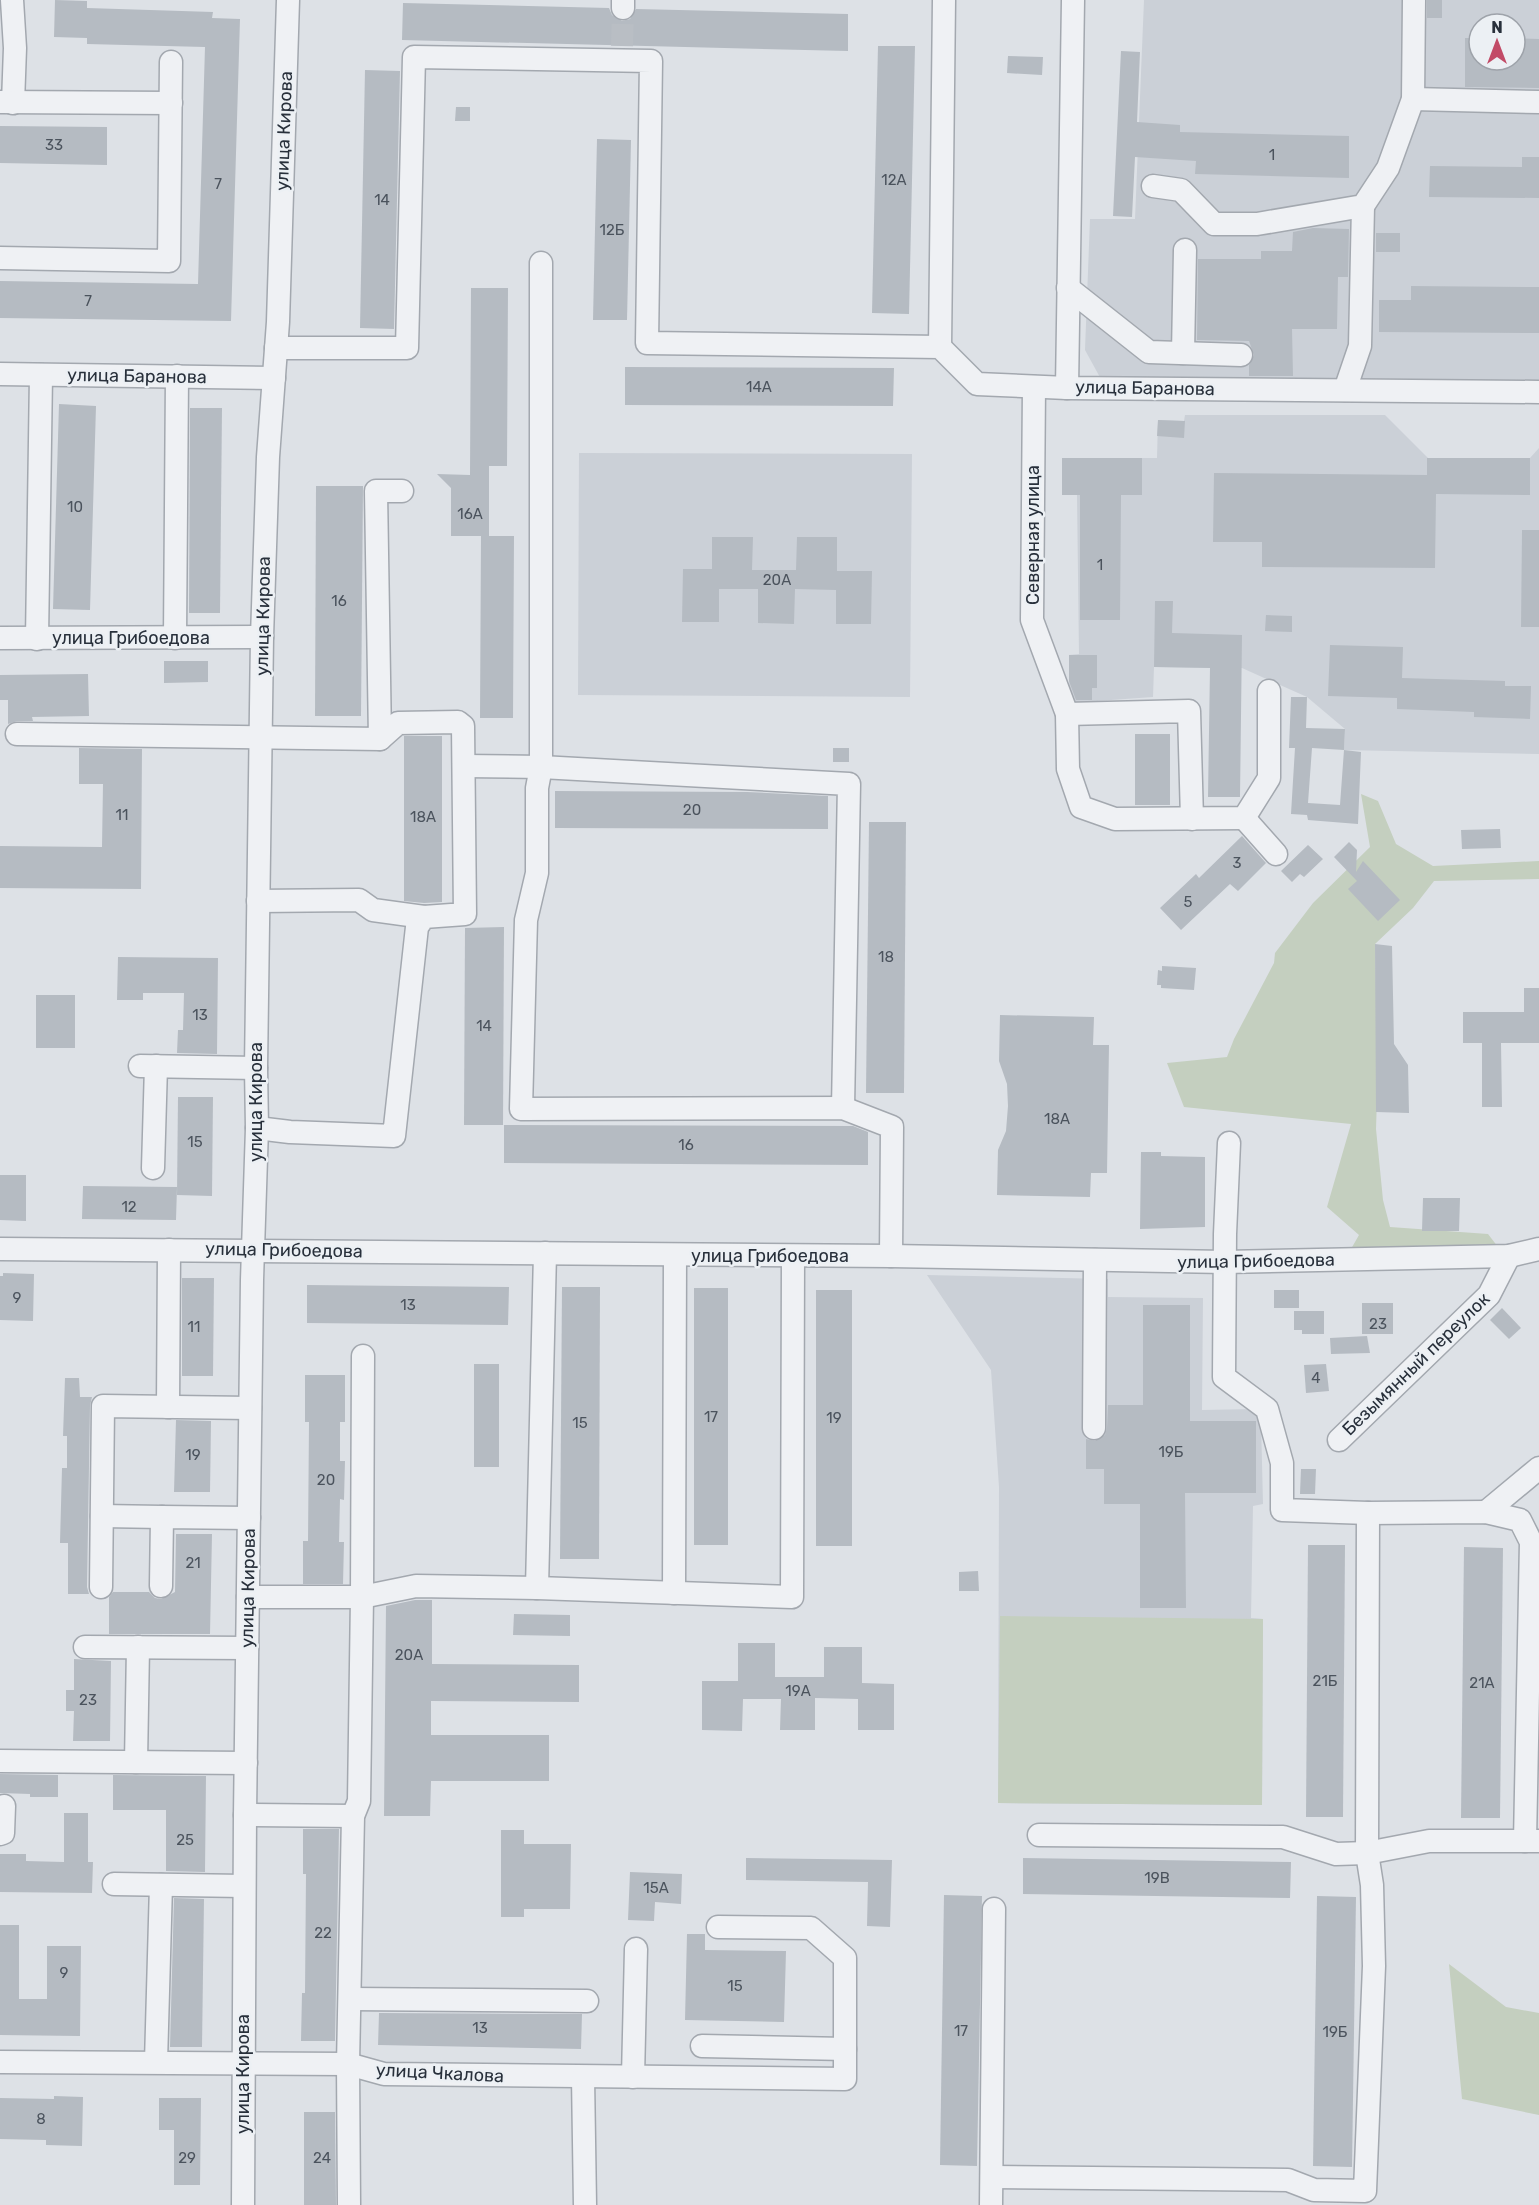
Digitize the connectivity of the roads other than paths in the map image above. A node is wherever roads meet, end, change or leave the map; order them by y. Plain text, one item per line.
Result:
1 (12, 0) edge
2 (288, 0) edge
3 (944, 0) edge
4 (1073, 0) edge
5 (1414, 0) edge
6 (171, 62) dead end
7 (1413, 99) junction
8 (7, 102) edge
9 (1539, 102) edge
10 (171, 103) junction
11 (1153, 186) dead end
12 (1363, 206) junction
13 (1185, 250) dead end
14 (0, 258) edge
15 (541, 263) dead end
16 (1068, 288) junction
17 (940, 347) junction
18 (276, 348) junction
19 (1183, 353) junction
20 (1241, 355) dead end
21 (0, 374) edge
22 (41, 375) junction
23 (177, 376) junction
24 (274, 378) junction
25 (1034, 387) junction
26 (1067, 388) junction
27 (1345, 390) junction
28 (1539, 392) edge
29 (402, 491) dead end
30 (262, 637) junction
31 (0, 638) edge
32 (175, 638) junction
33 (37, 639) junction
34 (1269, 691) dead end
35 (1067, 714) junction
36 (17, 734) dead end
37 (261, 737) junction
38 (380, 739) junction
39 (464, 766) junction
40 (541, 767) junction
41 (1244, 818) junction
42 (1192, 819) junction
43 (1276, 854) dead end
44 (258, 901) junction
45 (424, 917) junction
46 (256, 1068) junction
47 (843, 1108) junction
48 (257, 1128) junction
49 (1229, 1143) dead end
50 (153, 1168) dead end
51 (0, 1249) edge
52 (1539, 1249) edge
53 (170, 1250) junction
54 (253, 1250) junction
55 (545, 1253) junction
56 (675, 1255) junction
57 (793, 1256) junction
58 (891, 1256) junction
59 (1509, 1256) junction
60 (1095, 1260) junction
61 (1225, 1262) junction
62 (363, 1356) dead end
63 (168, 1407) junction
64 (250, 1408) junction
65 (1094, 1428) dead end
66 (1339, 1440) dead end
67 (1539, 1468) edge
68 (1486, 1512) junction
69 (1368, 1513) junction
70 (102, 1516) junction
71 (162, 1517) junction
72 (249, 1518) junction
73 (161, 1586) dead end
74 (101, 1587) dead end
75 (537, 1588) junction
76 (674, 1593) junction
77 (248, 1597) junction
78 (362, 1597) junction
79 (1534, 1607) edge
80 (85, 1647) dead end
81 (138, 1647) junction
82 (247, 1648) junction
83 (0, 1761) edge
84 (136, 1762) junction
85 (246, 1763) junction
86 (4, 1806) dead end
87 (245, 1815) junction
88 (353, 1816) junction
89 (0, 1834) edge
90 (1039, 1835) dead end
91 (1532, 1841) edge
92 (1367, 1853) junction
93 (114, 1884) dead end
94 (161, 1885) junction
95 (244, 1886) junction
96 (994, 1909) dead end
97 (718, 1927) dead end
98 (636, 1949) dead end
99 (350, 1999) junction
100 (587, 2001) dead end
101 (702, 2046) dead end
102 (845, 2049) junction
103 (0, 2061) edge
104 (156, 2062) junction
105 (243, 2062) junction
106 (348, 2064) junction
107 (584, 2077) junction
108 (633, 2077) junction
109 (992, 2177) junction
110 (243, 2205) edge
111 (349, 2205) edge
112 (585, 2205) edge
113 (991, 2205) edge

1 - 8 street
2 - 18 street, улица Кирова
3 - 17 street
4 - 16 street, улица Баранова
5 - 7 street
6 - 10 street
7 - 9 street
7 - 12 street
8 - 10 street
10 - 14 street
11 - 12 street
12 - 27 street
13 - 19 street
15 - 40 street
16 - 19 street
16 - 26 street, улица Баранова
17 - 18 street
17 - 25 street
18 - 24 street, улица Кирова
19 - 20 street
21 - 22 street, улица Баранова
22 - 23 street, улица Баранова
22 - 33 street
23 - 24 street, улица Баранова
23 - 32 street
24 - 30 street, улица Кирова
25 - 26 street
25 - 35 street, Северная улица
26 - 27 street, улица Баранова
27 - 28 street, улица Баранова
29 - 38 street
30 - 32 street, улица Грибоедова
30 - 37 street, улица Кирова
31 - 33 street, улица Грибоедова
32 - 33 street, улица Грибоедова
34 - 41 street
35 - 42 street, Северная улица
35 - 42 street
36 - 37 street
37 - 38 street
37 - 44 street, улица Кирова
38 - 39 street
39 - 40 street
39 - 45 street
40 - 47 street
40 - 47 street
41 - 42 street
41 - 43 street
44 - 45 street
44 - 46 street, улица Кирова
45 - 48 street
46 - 48 street, улица Кирова
46 - 50 street
47 - 58 street
48 - 54 street, улица Кирова
49 - 61 street
51 - 53 street, улица Грибоедова
52 - 59 street, улица Грибоедова
53 - 54 street, улица Грибоедова
53 - 63 street
54 - 55 street, улица Грибоедова
54 - 64 street, улица Кирова
55 - 56 street, улица Грибоедова
55 - 75 street
56 - 57 street, улица Грибоедова
56 - 76 street
57 - 58 street, улица Грибоедова
57 - 76 street
58 - 60 street, улица Грибоедова
59 - 61 street, улица Грибоедова
59 - 66 street, Безымянный переулок
60 - 61 street, улица Грибоедова
60 - 65 street
61 - 69 street
62 - 78 street
63 - 64 street
63 - 70 street
64 - 72 street, улица Кирова
67 - 68 street
68 - 69 street
68 - 79 street
69 - 92 street
70 - 71 street
70 - 74 street
71 - 72 street
71 - 73 street
72 - 77 street, улица Кирова
75 - 76 street
75 - 78 street
77 - 78 street
77 - 82 street, улица Кирова
78 - 88 street
79 - 91 street
80 - 81 street
81 - 82 street
81 - 84 street
82 - 85 street, улица Кирова
83 - 84 street
84 - 85 street
85 - 87 street, улица Кирова
86 - 89 street
87 - 88 street
87 - 95 street, улица Кирова
88 - 99 street
90 - 92 street
91 - 92 street
92 - 109 street
93 - 94 street
94 - 95 street
94 - 104 street
95 - 105 street, улица Кирова
96 - 109 street
97 - 102 street
98 - 108 street
99 - 100 street
99 - 106 street
101 - 102 street
102 - 108 street, улица Чкалова
103 - 104 street, улица Чкалова
104 - 105 street, улица Чкалова
105 - 106 street, улица Чкалова
105 - 110 street, улица Кирова
106 - 107 street, улица Чкалова
106 - 111 street
107 - 108 street, улица Чкалова
107 - 112 street
109 - 113 street

